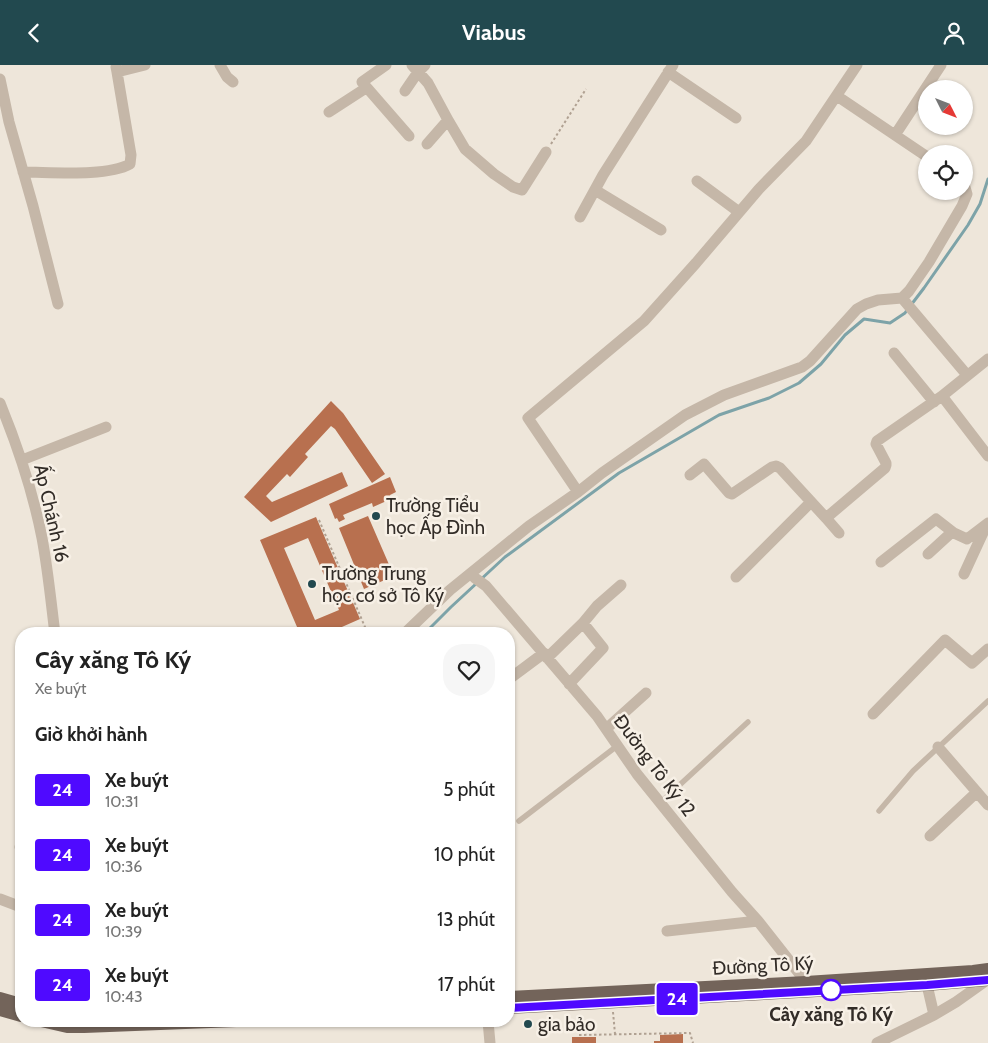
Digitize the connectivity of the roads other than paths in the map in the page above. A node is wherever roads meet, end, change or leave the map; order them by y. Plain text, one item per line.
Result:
1 (144, 65) edge
2 (220, 65) edge
3 (386, 65) edge
4 (857, 65) edge
5 (941, 65) edge
6 (419, 67) edge
7 (116, 69) edge
8 (670, 69) edge
9 (0, 79) edge
10 (233, 82) dead end
11 (366, 87) junction
12 (405, 91) dead end
13 (837, 96) junction
14 (329, 112) dead end
15 (736, 117) dead end
16 (448, 120) junction
17 (895, 135) junction
18 (409, 136) dead end
19 (428, 144) dead end
20 (918, 151) edge
21 (546, 152) road end
22 (23, 172) junction
23 (697, 181) dead end
24 (595, 190) junction
25 (965, 200) edge
26 (739, 212) junction
27 (580, 217) dead end
28 (661, 230) dead end
29 (906, 303) junction
30 (58, 304) dead end
31 (894, 353) dead end
32 (988, 359) edge
33 (967, 375) junction
34 (938, 399) junction
35 (0, 403) edge
36 (106, 427) dead end
37 (988, 455) edge
38 (22, 460) junction
39 (690, 475) dead end
40 (578, 492) junction
41 (811, 502) junction
42 (826, 518) junction
43 (988, 523) edge
44 (952, 532) junction
45 (839, 533) dead end
46 (928, 553) dead end
47 (881, 562) dead end
48 (964, 574) dead end
49 (473, 575) junction
50 (736, 577) dead end
51 (621, 585) dead end
52 (583, 623) junction
53 (54, 627) edge
54 (411, 627) edge
55 (988, 649) edge
56 (546, 656) junction
57 (515, 675) edge
58 (569, 684) junction
59 (646, 693) dead end
60 (988, 701) edge
61 (873, 714) dead end
62 (748, 722) dead end
63 (606, 729) junction
64 (617, 746) junction
65 (938, 747) junction
66 (977, 792) junction
67 (660, 803) junction
68 (988, 805) edge
69 (879, 811) dead end
70 (519, 821) dead end
71 (930, 836) dead end
72 (0, 899) edge
73 (15, 905) edge
74 (758, 921) junction
75 (667, 931) dead end
76 (988, 976) edge
77 (806, 982) junction
78 (927, 985) junction
79 (515, 997) edge
80 (0, 998) edge
81 (15, 1002) edge
82 (515, 1008) edge
83 (0, 1010) edge
84 (15, 1014) edge
85 (934, 1015) junction
86 (67, 1027) edge
87 (84, 1027) edge
88 (489, 1027) edge
89 (896, 1039) edge
90 (490, 1043) edge
91 (878, 1043) edge

1 - 7 street
2 - 10 street
3 - 11 street
4 - 13 street
5 - 17 street
6 - 12 street
6 - 16 street
7 - 22 street
8 - 15 street
8 - 24 street
9 - 22 street
11 - 14 street
11 - 18 street
13 - 17 street
13 - 26 street
16 - 19 street
16 - 21 street
17 - 20 street
22 - 30 street
23 - 26 street
24 - 27 street
24 - 28 street
25 - 29 street
26 - 40 street
29 - 33 street
29 - 40 street
31 - 34 street
32 - 33 street
33 - 34 street
34 - 37 street
34 - 42 street
35 - 38 street, Ấp Chánh 16
36 - 38 street
38 - 53 street, Ấp Chánh 16
39 - 41 street
40 - 49 street
41 - 42 street
41 - 50 street
42 - 45 street
43 - 44 street
43 - 48 street
44 - 46 street
44 - 47 street
49 - 54 street
49 - 56 street, Đường Tô Ký 12
51 - 52 street
52 - 56 street
52 - 58 street
55 - 61 street
56 - 57 street
56 - 58 street, Đường Tô Ký 12
58 - 63 street, Đường Tô Ký 12
59 - 63 street
60 - 65 lane
62 - 67 lane
63 - 64 street, Đường Tô Ký 12
64 - 67 street, Đường Tô Ký 12
64 - 70 lane
65 - 66 street
65 - 69 lane
66 - 68 street
66 - 71 street
67 - 74 street, Đường Tô Ký 12
72 - 73 street
74 - 75 street
74 - 77 street, Đường Tô Ký 12
76 - 77 main road, Đường Tô Ký
76 - 78 main road, Đường Tô Ký
76 - 85 street
77 - 79 main road, Đường Tô Ký
78 - 82 main road, Đường Tô Ký
78 - 85 street
80 - 81 main road
83 - 84 main road
85 - 89 street
86 - 87 main road
88 - 90 street
89 - 91 street

